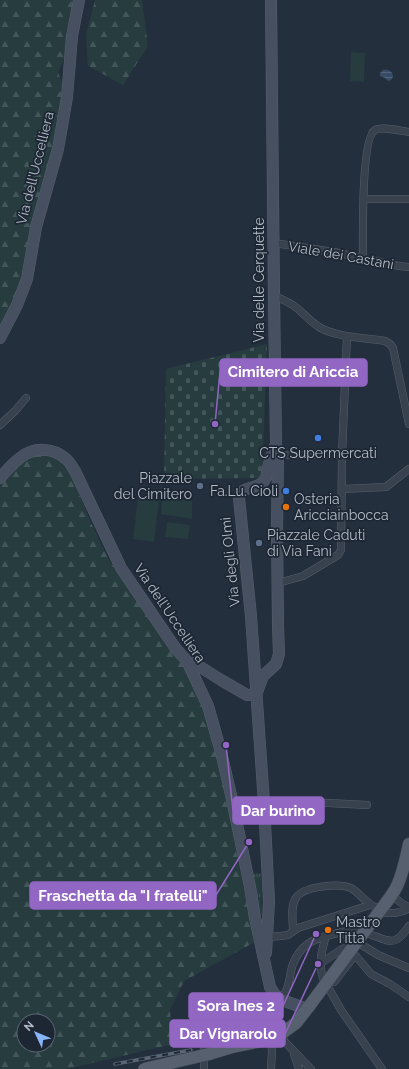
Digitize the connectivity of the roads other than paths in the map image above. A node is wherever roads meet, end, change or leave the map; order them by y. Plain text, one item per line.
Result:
1 (79, 0) edge
2 (271, 0) edge
3 (409, 132) edge
4 (364, 199) junction
5 (409, 199) edge
6 (274, 243) junction
7 (363, 258) junction
8 (409, 267) edge
9 (274, 296) junction
10 (347, 336) junction
11 (0, 338) edge
12 (26, 398) dead end
13 (0, 424) edge
14 (409, 424) edge
15 (277, 450) junction
16 (342, 455) junction
17 (409, 469) edge
18 (0, 478) edge
19 (342, 489) junction
20 (278, 583) junction
21 (187, 661) junction
22 (256, 695) junction
23 (264, 803) junction
24 (367, 805) dead end
25 (409, 844) edge
26 (392, 894) junction
27 (409, 907) edge
28 (376, 909) junction
29 (268, 916) junction
30 (255, 918) junction
31 (409, 926) edge
32 (293, 931) junction
33 (358, 931) dead end
34 (341, 932) junction
35 (369, 934) dead end
36 (326, 936) junction
37 (267, 937) junction
38 (355, 955) junction
39 (320, 962) junction
40 (265, 963) junction
41 (409, 968) edge
42 (329, 989) junction
43 (409, 997) edge
44 (282, 1000) junction
45 (308, 1007) junction
46 (276, 1036) junction
47 (293, 1051) junction
48 (205, 1059) edge
49 (310, 1068) edge
50 (144, 1069) edge
51 (271, 1069) edge
52 (299, 1069) edge
53 (382, 1069) edge

1 - 11 street, Via dell'Uccelliera
2 - 6 street, Via delle Cerquette
3 - 4 street
4 - 5 street
4 - 7 street
6 - 7 street, Viale dei Castani
6 - 9 street, Via delle Cerquette
7 - 8 street, Viale dei Castani
9 - 10 street
9 - 15 street, Via delle Cerquette
10 - 14 street
10 - 16 street
12 - 13 street
15 - 16 street
15 - 20 street, Via delle Cerquette
15 - 22 street, Via degli Olmi
16 - 19 street
17 - 19 street
18 - 21 street, Via dell'Uccelliera
19 - 20 street
20 - 22 street, Via delle Cerquette
21 - 22 street
21 - 30 street, Via dell'Uccelliera
22 - 23 street
23 - 24 street
23 - 29 street
25 - 26 main road
26 - 27 street
26 - 28 main road
27 - 28 street
28 - 32 street
28 - 32 street
28 - 45 main road, bridge
29 - 30 street
29 - 37 street
30 - 40 street, Via dell'Uccelliera
31 - 35 street
32 - 37 street
33 - 34 street
34 - 36 street
34 - 41 street
36 - 39 street
36 - 44 street
37 - 40 street
38 - 39 street
38 - 42 street
38 - 43 street
39 - 42 street
40 - 44 street, Via dell'Uccelliera
42 - 53 street
44 - 45 street
45 - 46 main road
46 - 47 street
46 - 48 main road
46 - 51 street
47 - 49 street
47 - 52 street
48 - 50 main road, bridge

